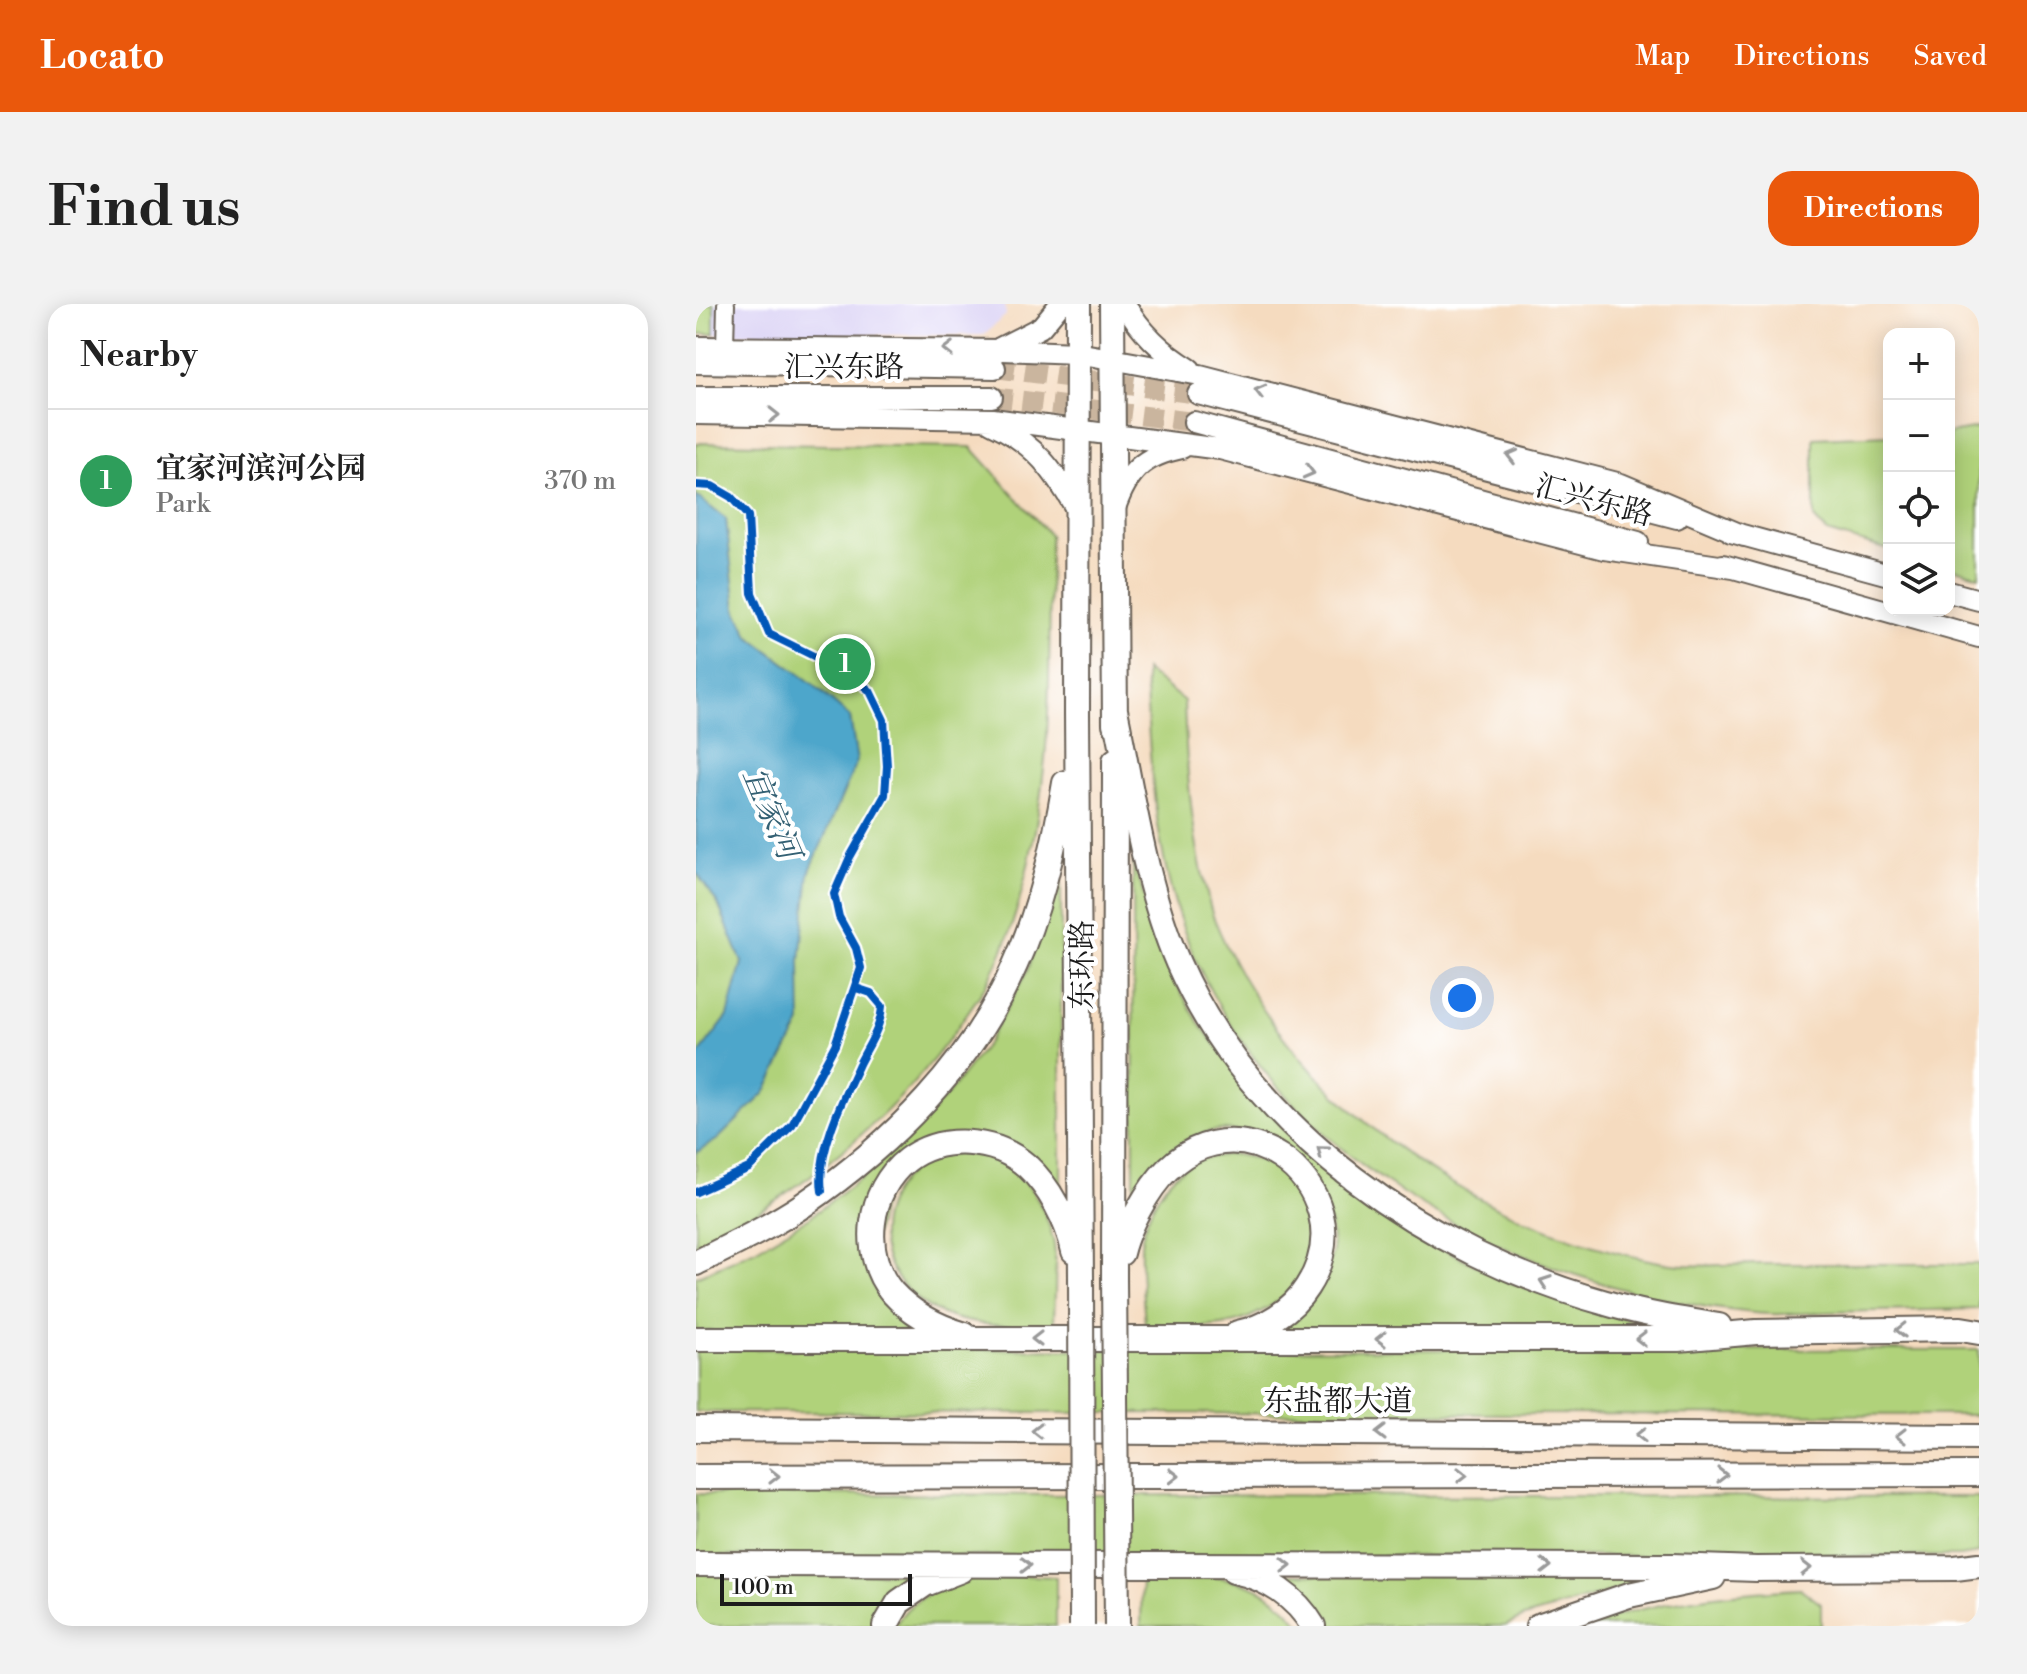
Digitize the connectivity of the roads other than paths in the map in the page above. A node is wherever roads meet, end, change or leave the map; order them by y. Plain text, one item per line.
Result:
1 (726, 304) edge
2 (1060, 304) edge
3 (1078, 304) edge
4 (1112, 304) edge
5 (1125, 304) edge
6 (696, 347) edge
7 (725, 347) junction
8 (1077, 353) junction
9 (995, 359) junction
10 (1111, 359) junction
11 (696, 363) edge
12 (1199, 385) junction
13 (696, 397) edge
14 (992, 397) tunnel mouth
15 (696, 414) edge
16 (980, 418) junction
17 (1194, 422) tunnel mouth
18 (1078, 429) junction
19 (1113, 435) junction
20 (1191, 446) junction
21 (1078, 512) junction
22 (1113, 515) junction
23 (1733, 568) junction
24 (1883, 573) edge
25 (1955, 594) edge
26 (1979, 600) edge
27 (1979, 637) edge
28 (1115, 710) junction
29 (1077, 713) junction
30 (1113, 1051) junction
31 (1078, 1052) junction
32 (696, 1263) edge
33 (1081, 1278) junction
34 (1114, 1278) junction
35 (1973, 1330) edge
36 (1756, 1332) junction
37 (696, 1339) edge
38 (1212, 1339) junction
39 (983, 1340) junction
40 (696, 1429) edge
41 (1979, 1437) edge
42 (1979, 1474) edge
43 (696, 1477) edge
44 (696, 1564) edge
45 (992, 1565) junction
46 (1209, 1565) junction
47 (1971, 1567) edge
48 (1756, 1569) junction
49 (885, 1626) edge
50 (1082, 1626) edge
51 (1117, 1626) edge
52 (1313, 1626) edge
53 (1538, 1626) edge

1 - 7 street
2 - 9 main road
3 - 8 highway, 东环路
4 - 10 highway, 东环路
5 - 12 main road
6 - 7 main road
9 -> 7 main road
8 - 9 main road
8 - 10 main road
8 - 18 highway, 东环路
9 - 11 main road, 汇兴东路
10 - 12 main road
10 - 19 highway, 东环路
24 -> 12 main road, 汇兴东路
13 - 14 main road, 汇兴东路
15 -> 16 main road
16 - 18 main road
16 - 21 main road
17 - 23 main road, 汇兴东路
18 - 19 main road
18 - 21 highway, 东环路
19 - 20 main road
19 - 22 highway, 东环路
20 - 22 main road
20 -> 23 main road
21 - 29 highway, 东环路
22 - 28 highway, 东环路
23 - 27 main road, 汇兴东路
25 - 26 main road
28 - 30 highway, 东环路
36 -> 28 highway
29 - 31 highway, 东环路
29 - 32 highway
30 - 31 highway
30 - 34 highway, 东环路
31 - 33 highway, 东环路
33 - 39 highway
33 - 50 highway, 东环路, bridge
34 - 38 highway
34 - 51 highway, 东环路, bridge
35 -> 36 highway
36 -> 38 highway
37 - 39 highway
38 -> 39 highway
41 -> 40 highway, 东盐都大道
43 -> 42 highway
44 - 45 highway
45 -> 46 highway
45 - 49 highway
46 -> 48 highway
46 - 52 highway
48 -> 47 highway
48 - 53 highway

